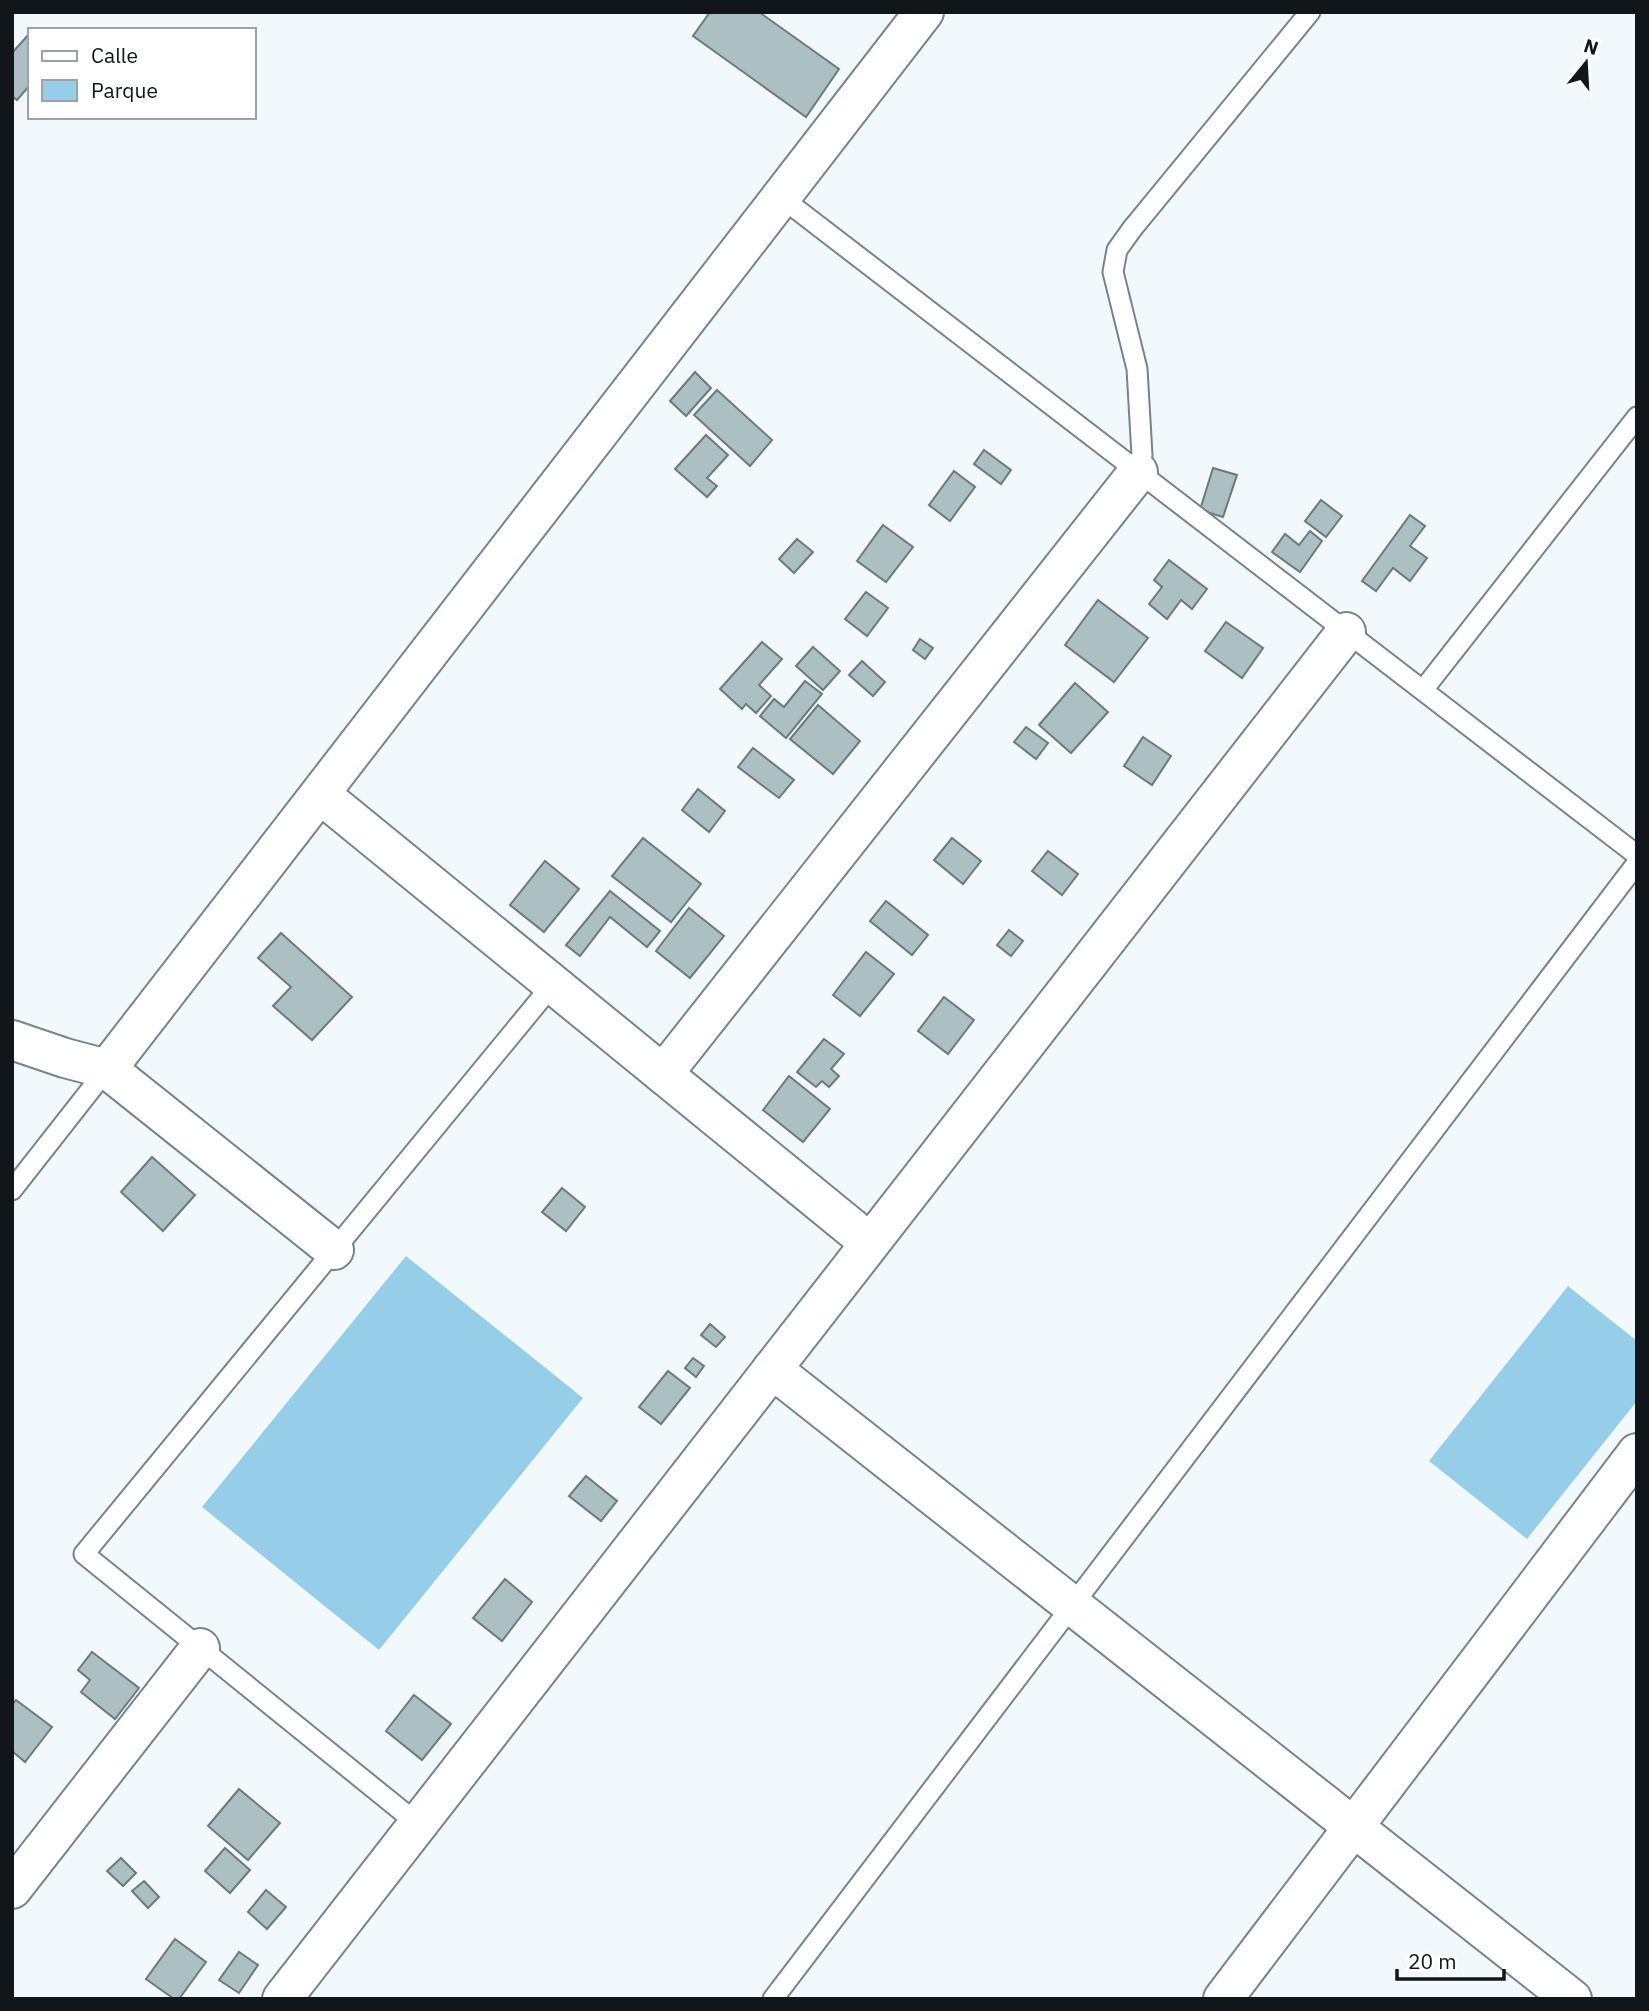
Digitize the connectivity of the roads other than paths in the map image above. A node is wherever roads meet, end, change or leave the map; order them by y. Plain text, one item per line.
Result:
1 (924, 12) edge
2 (1310, 12) edge
3 (782, 198) junction
4 (1637, 417) edge
5 (1138, 472) junction
6 (1346, 632) junction
7 (1423, 690) junction
8 (320, 794) junction
9 (1637, 855) edge
10 (1637, 863) edge
11 (552, 984) junction
12 (12, 1040) edge
13 (107, 1069) junction
14 (663, 1074) junction
15 (12, 1190) edge
16 (870, 1243) junction
17 (334, 1250) junction
18 (772, 1369) junction
19 (1637, 1453) edge
20 (1072, 1605) junction
21 (200, 1648) junction
22 (418, 1824) junction
23 (1354, 1827) junction
24 (12, 1889) edge
25 (282, 1999) edge
26 (773, 1999) edge
27 (1223, 1999) edge
28 (1572, 1999) edge

1 - 3 street
2 - 5 lane
3 - 5 lane
3 - 8 street
4 - 7 lane
5 - 6 lane
5 - 14 street
6 - 7 lane
6 - 16 street
7 - 9 lane
8 - 11 street
8 - 13 street
10 - 20 lane
11 - 14 street
11 - 17 lane
12 - 13 street
13 - 15 lane
13 - 17 street
14 - 16 street
16 - 18 street
17 - 21 lane
18 - 20 street
18 - 22 street
19 - 23 street
20 - 23 street
20 - 26 lane
21 - 22 lane
21 - 24 street
22 - 25 street
23 - 27 street
23 - 28 street

